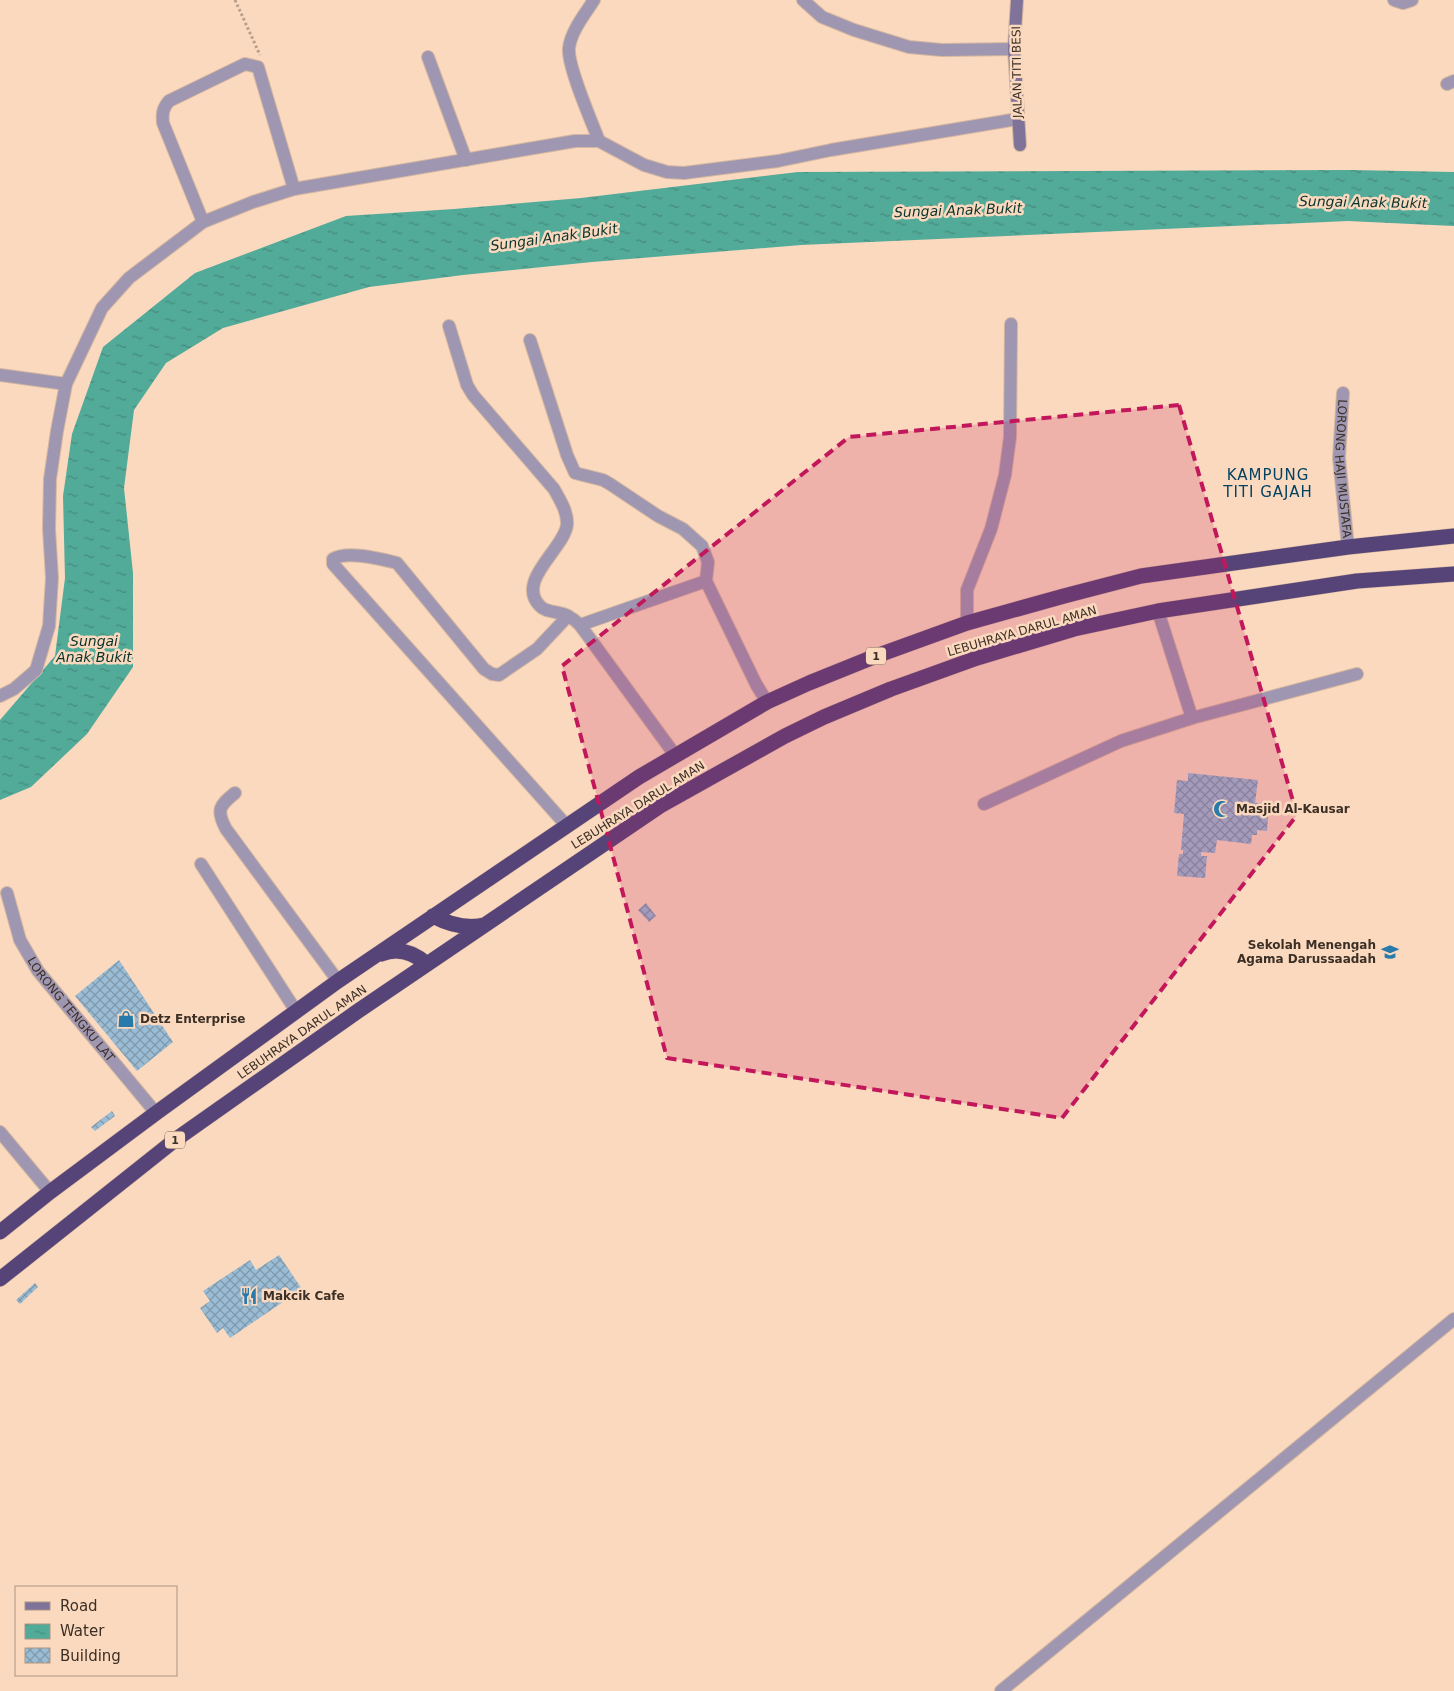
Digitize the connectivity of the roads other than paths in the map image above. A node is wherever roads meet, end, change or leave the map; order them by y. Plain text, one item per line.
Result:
1 (594, 0) edge
2 (803, 0) edge
3 (1017, 0) edge
4 (1394, 0) edge
5 (1412, 0) edge
6 (1014, 49) junction
7 (428, 57) dead end
8 (1018, 119) junction
9 (599, 141) junction
10 (1020, 145) dead end
11 (466, 160) junction
12 (294, 189) junction
13 (203, 222) junction
14 (1011, 324) dead end
15 (449, 326) dead end
16 (530, 340) dead end
17 (0, 375) edge
18 (66, 384) junction
19 (1343, 393) dead end
20 (1454, 536) edge
21 (1348, 546) junction
22 (1454, 574) edge
23 (706, 581) junction
24 (1158, 611) junction
25 (568, 616) junction
26 (967, 624) junction
27 (580, 625) junction
28 (1357, 674) dead end
29 (0, 696) edge
30 (767, 702) junction
31 (1192, 718) junction
32 (675, 755) junction
33 (235, 793) dead end
34 (984, 804) dead end
35 (567, 826) junction
36 (201, 864) dead end
37 (6, 893) dead end
38 (433, 916) junction
39 (490, 922) junction
40 (369, 960) junction
41 (427, 964) junction
42 (338, 981) junction
43 (296, 1011) junction
44 (156, 1113) junction
45 (0, 1132) edge
46 (50, 1192) junction
47 (0, 1232) edge
48 (0, 1279) edge
49 (1454, 1319) edge
50 (1001, 1691) edge

1 - 9 street
2 - 6 street
3 - 6 street, JALAN TITI BESI
4 - 5 street
6 - 8 street, JALAN TITI BESI
7 - 11 street
8 - 9 street
8 - 10 street, JALAN TITI BESI
9 - 11 street
11 - 12 street
12 - 13 street
12 - 13 street
13 - 18 street
14 - 26 street
15 - 25 street
16 - 23 street
17 - 18 street
18 - 29 street
19 - 21 street, LORONG HAJI MUSTAFA
20 - 21 highway, LEBUHRAYA DARUL AMAN / 1
21 - 26 highway, LEBUHRAYA DARUL AMAN / 1
22 - 24 highway, LEBUHRAYA DARUL AMAN / 1
23 - 27 street
23 - 30 street
24 - 31 street
24 - 39 highway, LEBUHRAYA DARUL AMAN / 1
25 - 27 street
25 - 35 street
26 - 30 highway, LEBUHRAYA DARUL AMAN / 1
27 - 32 street
28 - 31 street
30 - 32 highway, LEBUHRAYA DARUL AMAN / 1
31 - 34 street
32 - 35 highway, LEBUHRAYA DARUL AMAN / 1
33 - 42 street
35 - 38 highway, LEBUHRAYA DARUL AMAN / 1
36 - 43 street
37 - 44 street, LORONG TENGKU LAT
38 - 39 highway
38 - 40 highway, LEBUHRAYA DARUL AMAN / 1
39 - 41 highway, LEBUHRAYA DARUL AMAN / 1
40 - 41 highway
40 - 42 highway, LEBUHRAYA DARUL AMAN / 1
41 - 48 highway, LEBUHRAYA DARUL AMAN / 1
42 - 43 highway, LEBUHRAYA DARUL AMAN / 1
43 - 44 highway, LEBUHRAYA DARUL AMAN / 1
44 - 46 highway, LEBUHRAYA DARUL AMAN / 1
45 - 46 street
46 - 47 highway, LEBUHRAYA DARUL AMAN / 1
49 - 50 street

